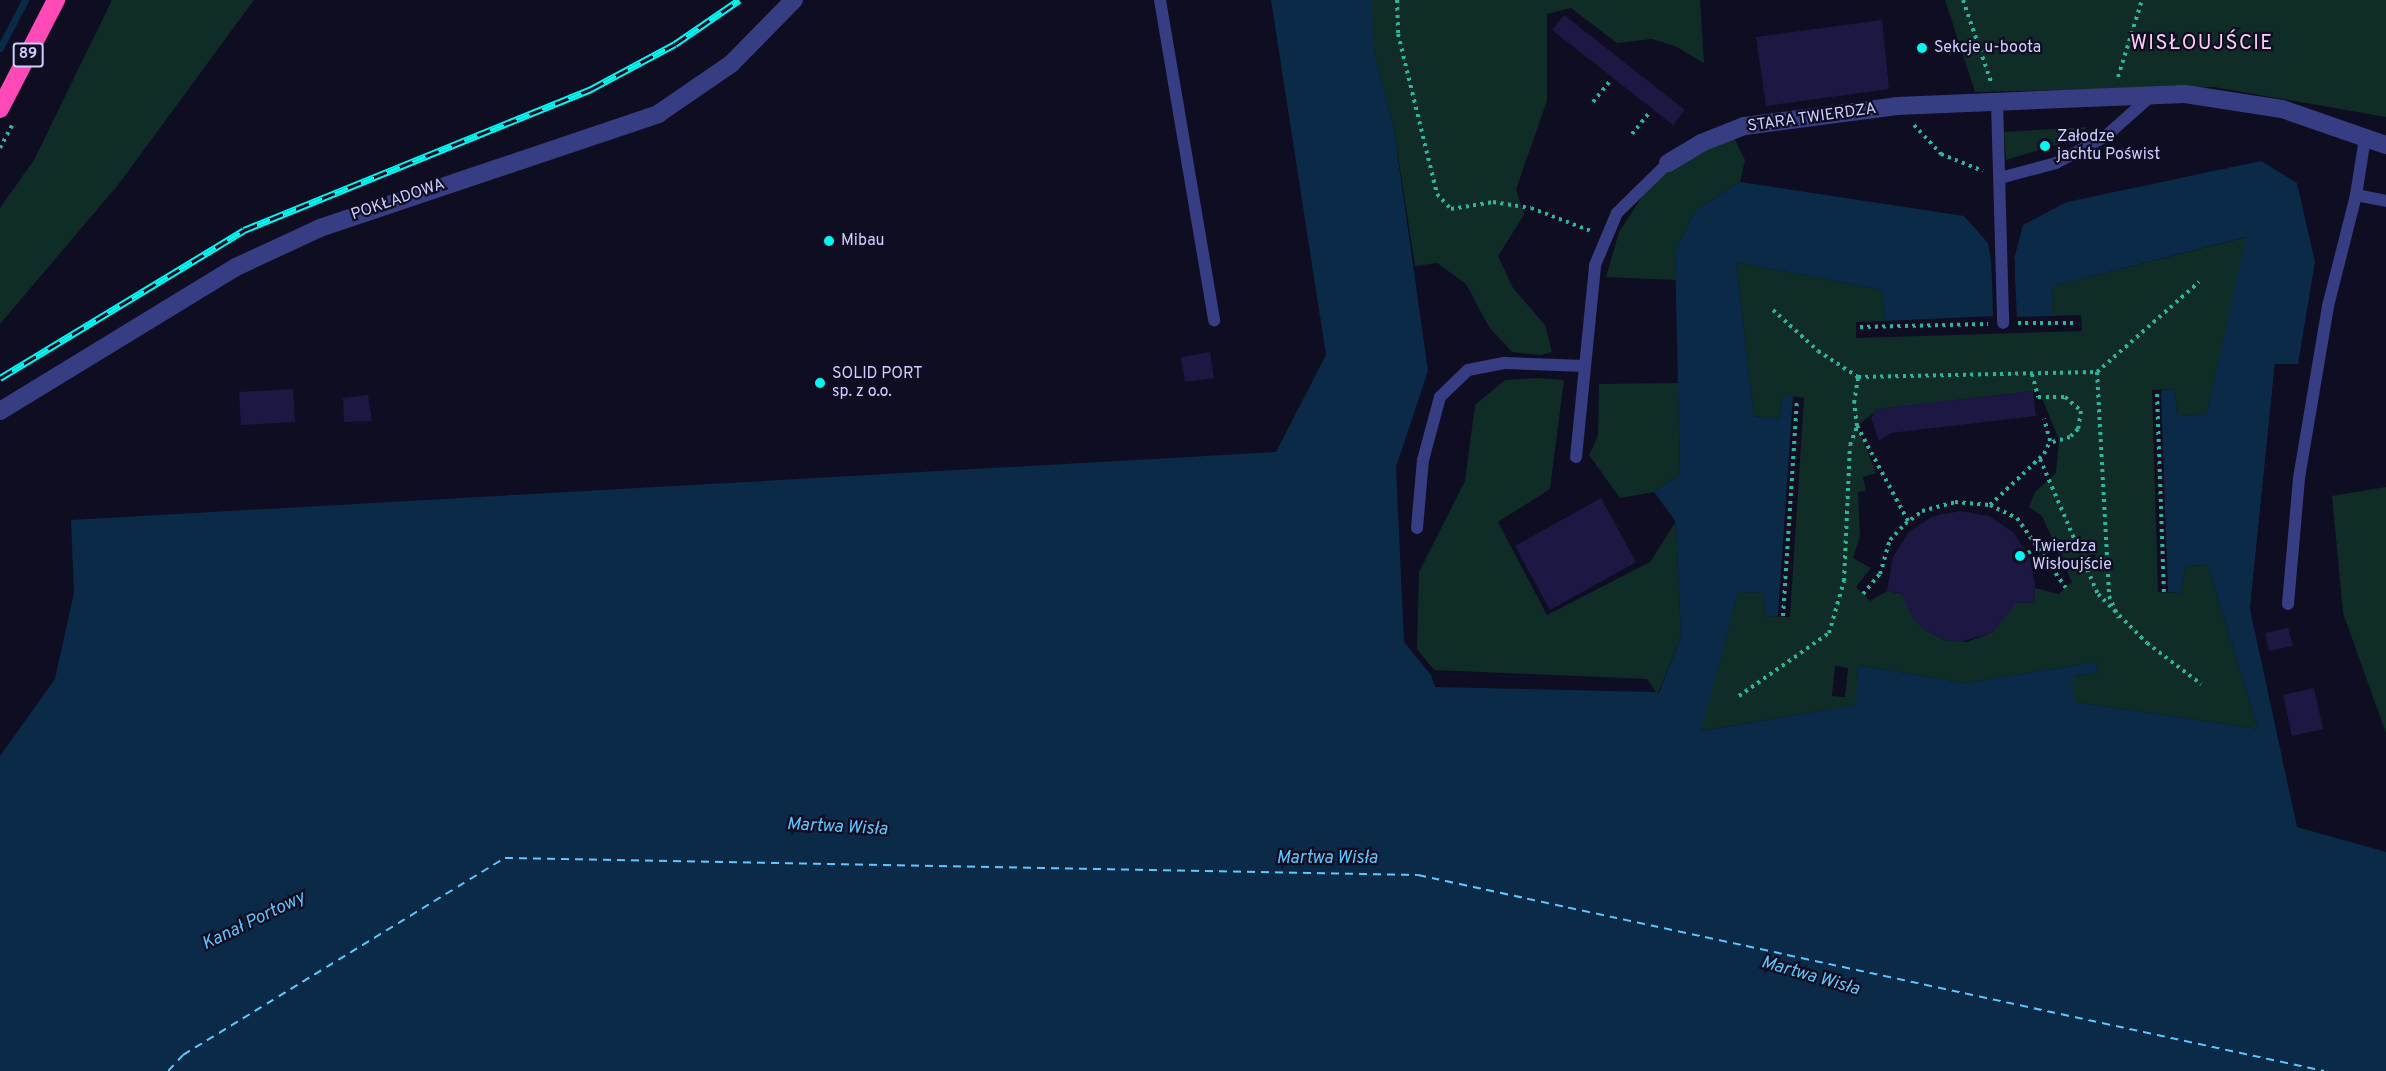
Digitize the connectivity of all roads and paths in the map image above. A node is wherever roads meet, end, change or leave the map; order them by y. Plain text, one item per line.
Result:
1 (56, 0) edge
2 (794, 0) edge
3 (1160, 0) edge
4 (1397, 0) edge
5 (1963, 0) edge
6 (2142, 0) edge
7 (1610, 81) dead end
8 (2152, 95) junction
9 (2110, 97) junction
10 (1593, 102) dead end
11 (1997, 102) junction
12 (1897, 106) junction
13 (0, 109) edge
14 (1650, 112) dead end
15 (1632, 134) dead end
16 (2365, 138) junction
17 (2386, 145) edge
18 (1668, 163) joint
19 (2000, 178) junction
20 (2356, 195) junction
21 (2386, 201) edge
22 (1605, 238) junction
23 (2199, 282) dead end
24 (1773, 310) dead end
25 (1214, 320) dead end
26 (2074, 323) dead end
27 (2004, 324) junction
28 (1860, 327) dead end
29 (1585, 366) junction
30 (2097, 372) junction
31 (2032, 374) junction
32 (1858, 376) junction
33 (2157, 394) dead end
34 (1797, 402) dead end
35 (0, 411) edge
36 (2044, 419) dead end
37 (1857, 426) junction
38 (2049, 442) junction
39 (1576, 458) dead end
40 (2040, 459) junction
41 (1990, 506) junction
42 (1908, 521) junction
43 (1417, 528) dead end
44 (2066, 588) dead end
45 (2164, 592) dead end
46 (1863, 594) dead end
47 (2288, 603) dead end
48 (1783, 616) dead end
49 (2118, 618) junction
50 (2201, 684) dead end
51 (1739, 696) dead end

1 - 13 highway, 89
2 - 35 street, POKŁADOWA
3 - 25 lane
4 - 22 path
5 - 11 path
6 - 9 path
7 - 10 path
8 - 9 street, STARA TWIERDZA
8 - 16 street, STARA TWIERDZA
8 - 19 lane
9 - 11 street, STARA TWIERDZA
11 - 12 street, STARA TWIERDZA
11 - 19 lane
12 - 18 street, STARA TWIERDZA
12 - 19 path
14 - 15 path
16 - 17 street, STARA TWIERDZA
16 - 20 lane
18 - 22 lane, STARA TWIERDZA
19 - 27 lane
20 - 21 lane
20 - 47 lane
22 - 29 lane, STARA TWIERDZA
23 - 30 path
24 - 32 path
26 - 27 path
27 - 28 path
29 - 39 lane, STARA TWIERDZA
29 - 43 lane
30 - 31 path
30 - 49 path
31 - 32 path
31 - 38 path
32 - 37 path
33 - 45 path
34 - 48 path
36 - 38 path
37 - 42 path
37 - 51 path
38 - 40 path
40 - 41 path
40 - 49 path
41 - 42 path
41 - 44 path
42 - 46 path
49 - 50 path

